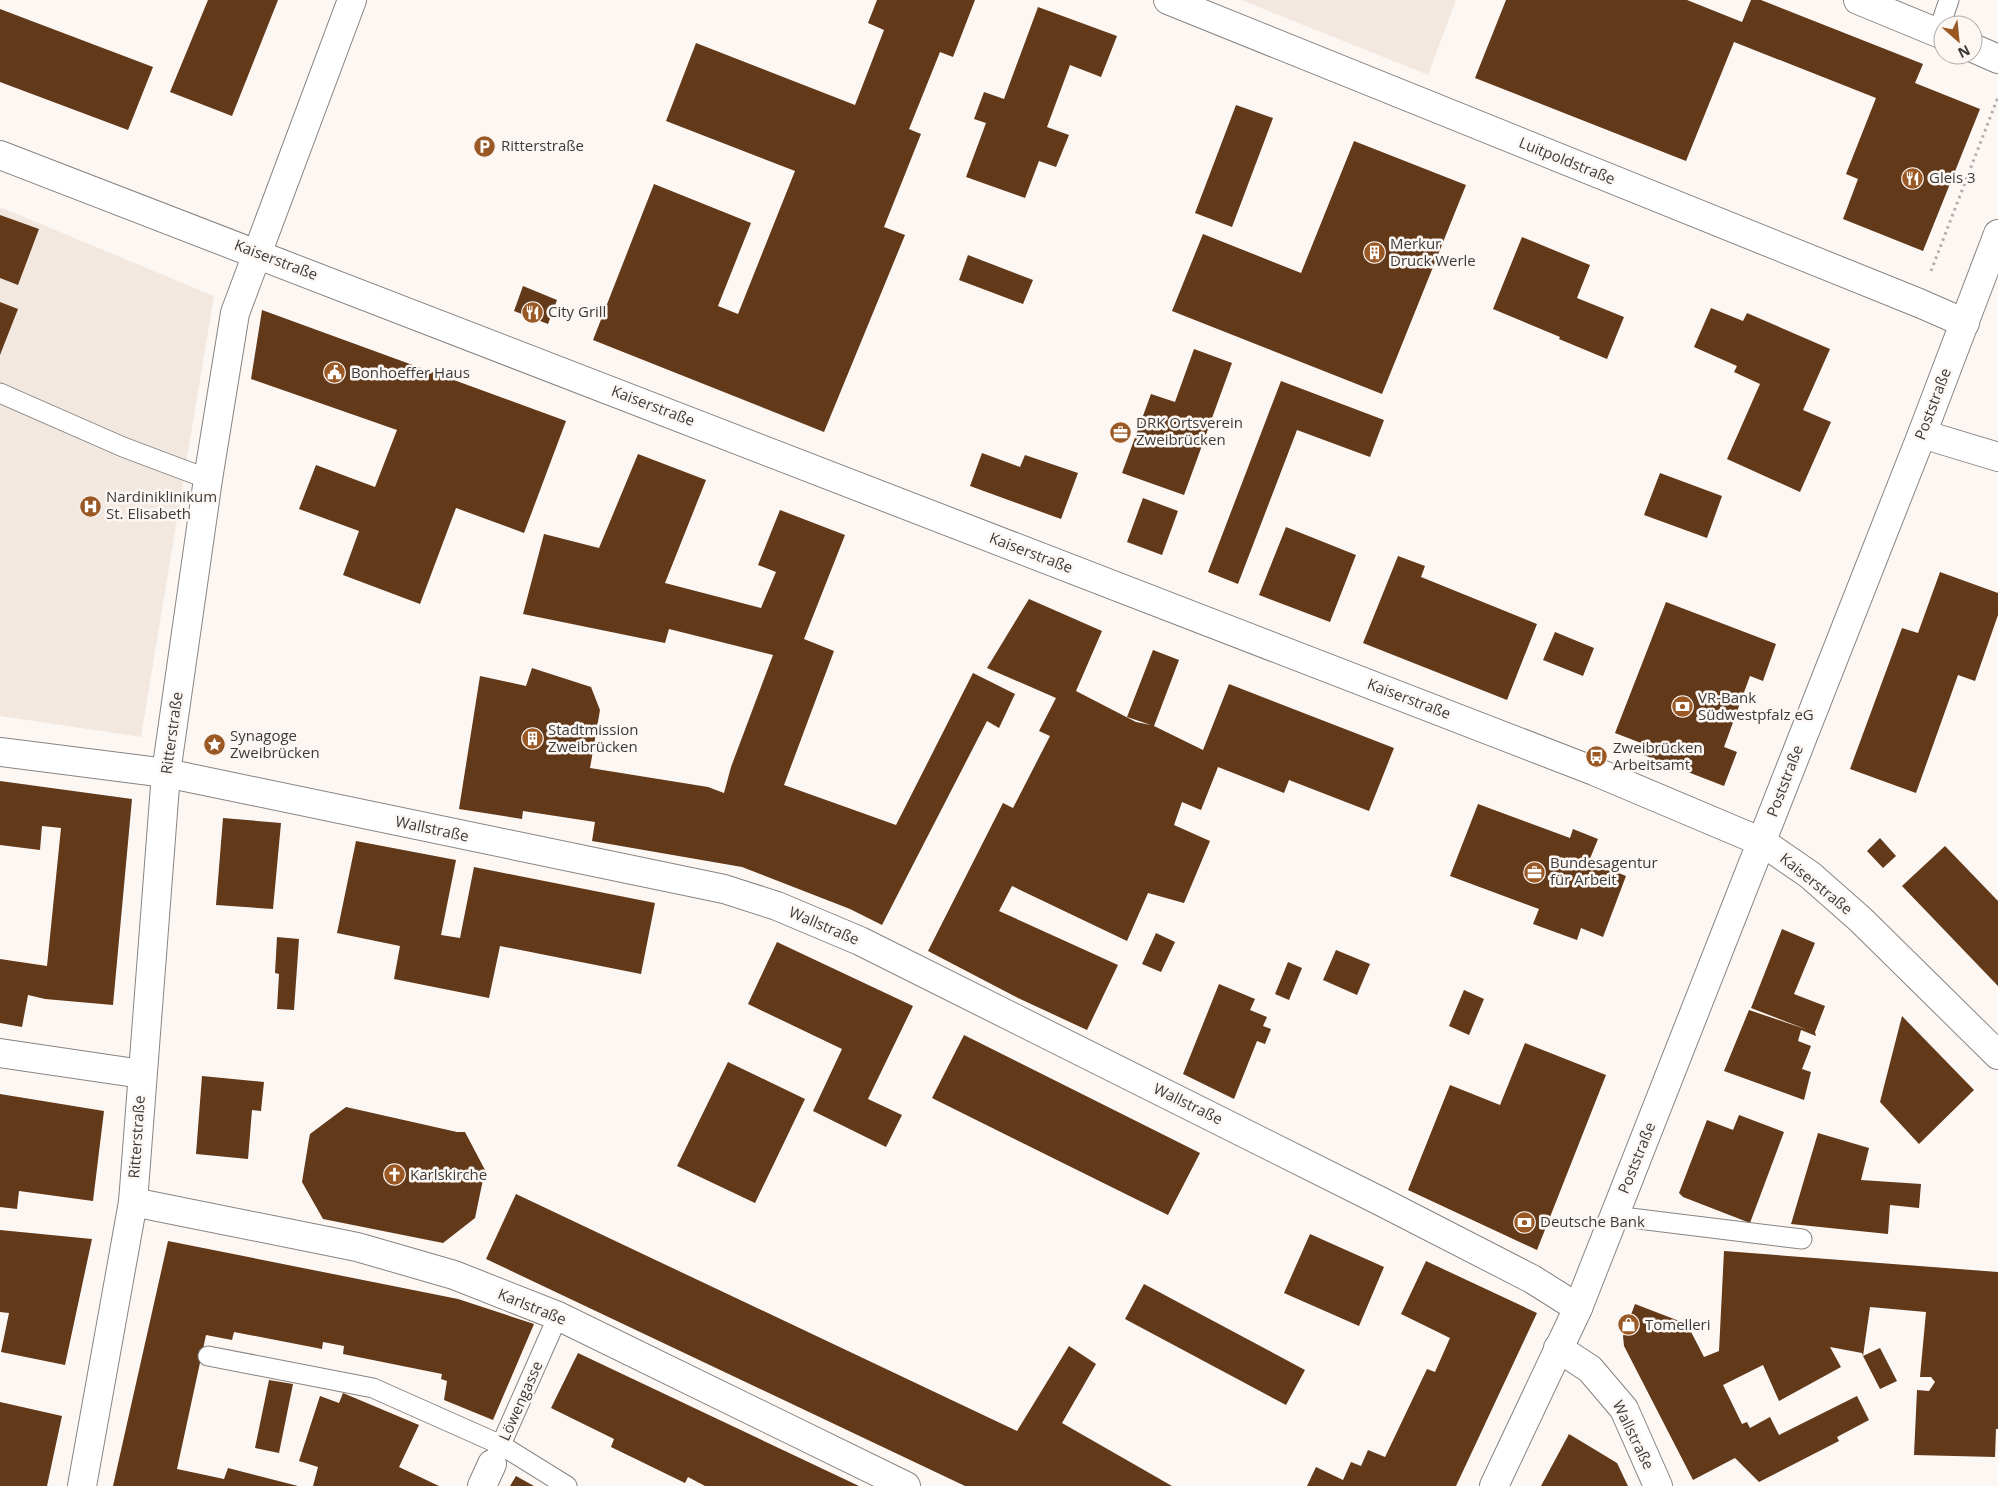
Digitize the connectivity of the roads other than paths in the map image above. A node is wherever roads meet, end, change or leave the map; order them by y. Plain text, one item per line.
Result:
1 (352, 0) edge
2 (1168, 0) edge
3 (1858, 0) edge
4 (1949, 0) edge
5 (1945, 15) edge
6 (1933, 31) edge
7 (1983, 52) edge
8 (1998, 59) edge
9 (0, 155) edge
10 (1998, 234) edge
11 (257, 252) junction
12 (1965, 323) junction
13 (0, 393) edge
14 (1922, 434) junction
15 (1998, 457) edge
16 (208, 479) junction
17 (0, 752) edge
18 (166, 773) junction
19 (1762, 842) junction
20 (0, 1052) edge
21 (1998, 1055) edge
22 (142, 1074) junction
23 (132, 1202) junction
24 (1614, 1216) junction
25 (1802, 1239) dead end
26 (1578, 1308) junction
27 (558, 1316) junction
28 (1558, 1348) junction
29 (208, 1356) dead end
30 (492, 1465) edge
31 (82, 1486) edge
32 (568, 1486) edge
33 (906, 1486) edge
34 (1494, 1486) edge
35 (1658, 1486) edge

1 - 11 street, Ritterstraße
2 - 12 street, Luitpoldstraße
3 - 6 street
4 - 5 lane
7 - 8 street
9 - 11 street, Kaiserstraße
10 - 12 street, Poststraße
11 - 16 street, Ritterstraße
11 - 19 street, Kaiserstraße
12 - 14 street, Poststraße
13 - 16 lane
14 - 15 street
14 - 19 street, Poststraße
16 - 18 street, Ritterstraße
17 - 18 street, Wallstraße
18 - 22 street, Ritterstraße
18 - 26 street, Wallstraße
19 - 21 street, Kaiserstraße
19 - 24 street, Poststraße
20 - 22 street
22 - 23 street, Ritterstraße
23 - 27 street, Karlstraße
23 - 31 street, Ritterstraße
24 - 25 lane, Poststraße
24 - 26 street, Poststraße
26 - 28 street, Poststraße
27 - 30 lane, Löwengasse
27 - 33 street, Karlstraße
28 - 34 street, Poststraße
28 - 35 street, Wallstraße
29 - 30 lane
30 - 32 lane

